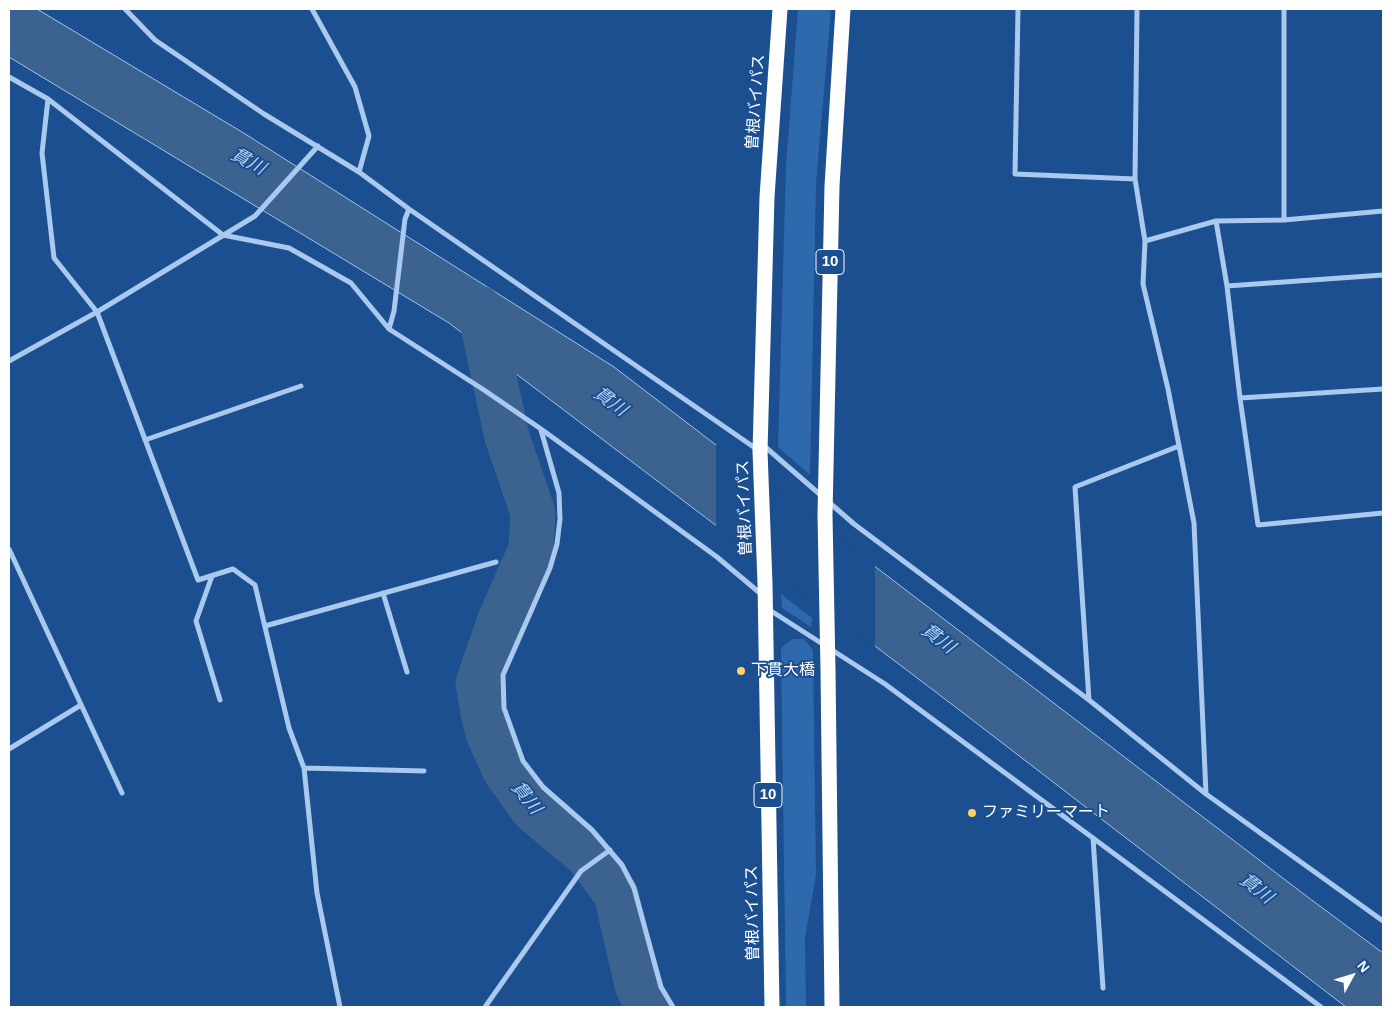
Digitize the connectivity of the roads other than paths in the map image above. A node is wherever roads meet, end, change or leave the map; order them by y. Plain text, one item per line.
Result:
1 (125, 9) edge
2 (312, 9) edge
3 (780, 9) edge
4 (843, 9) edge
5 (1018, 9) edge
6 (1136, 9) edge
7 (1284, 9) edge
8 (9, 76) edge
9 (48, 99) junction
10 (318, 146) junction
11 (359, 172) junction
12 (1135, 180) junction
13 (409, 209) junction
14 (1383, 211) edge
15 (1284, 220) junction
16 (1216, 221) junction
17 (223, 235) junction
18 (1145, 241) junction
19 (1383, 274) edge
20 (1227, 286) junction
21 (97, 312) junction
22 (389, 329) junction
23 (9, 361) edge
24 (301, 386) dead end
25 (1383, 389) edge
26 (1240, 398) junction
27 (541, 429) junction
28 (145, 440) junction
29 (1179, 446) junction
30 (760, 447) junction
31 (825, 498) junction
32 (1383, 513) edge
33 (9, 549) edge
34 (496, 562) dead end
35 (212, 576) junction
36 (383, 593) junction
37 (765, 596) junction
38 (265, 626) junction
39 (828, 649) junction
40 (407, 672) dead end
41 (220, 700) dead end
42 (1089, 700) junction
43 (81, 705) junction
44 (9, 749) edge
45 (304, 768) junction
46 (424, 771) dead end
47 (122, 792) dead end
48 (1206, 794) junction
49 (1093, 838) junction
50 (610, 850) junction
51 (1383, 921) edge
52 (1103, 988) dead end
53 (340, 1007) edge
54 (485, 1007) edge
55 (673, 1007) edge
56 (772, 1007) edge
57 (832, 1007) edge
58 (1321, 1007) edge

1 - 10 street
2 - 11 street
3 - 30 highway, 曽根バイパス / 10
4 - 31 highway, 10
5 - 12 street
6 - 12 street
7 - 15 street
8 - 9 street
9 - 17 street
9 - 21 street
10 - 11 street
10 - 17 street
11 - 13 street
12 - 18 street
13 - 22 street
13 - 30 street
14 - 15 street
15 - 16 street
16 - 18 street
16 - 20 street
17 - 21 street
17 - 22 street
18 - 29 street
19 - 20 street
20 - 26 street
21 - 23 street
21 - 28 street
22 - 27 street
24 - 28 street
25 - 26 street
26 - 32 street
27 - 37 street
27 - 50 street
28 - 35 street
29 - 42 street
29 - 48 street
30 - 31 street
30 - 37 highway, 曽根バイパス / 10
31 - 39 highway, 10
31 - 42 street
33 - 43 street
34 - 36 street
35 - 38 street
35 - 41 street
36 - 38 street
36 - 40 street
37 - 39 street
37 - 56 highway, 曽根バイパス / 10
38 - 45 street
39 - 49 street
39 - 57 highway, 10
42 - 48 street
43 - 44 street
43 - 47 street
45 - 46 street
45 - 53 street
48 - 51 street
49 - 52 street
49 - 58 street
50 - 54 street
50 - 55 street

